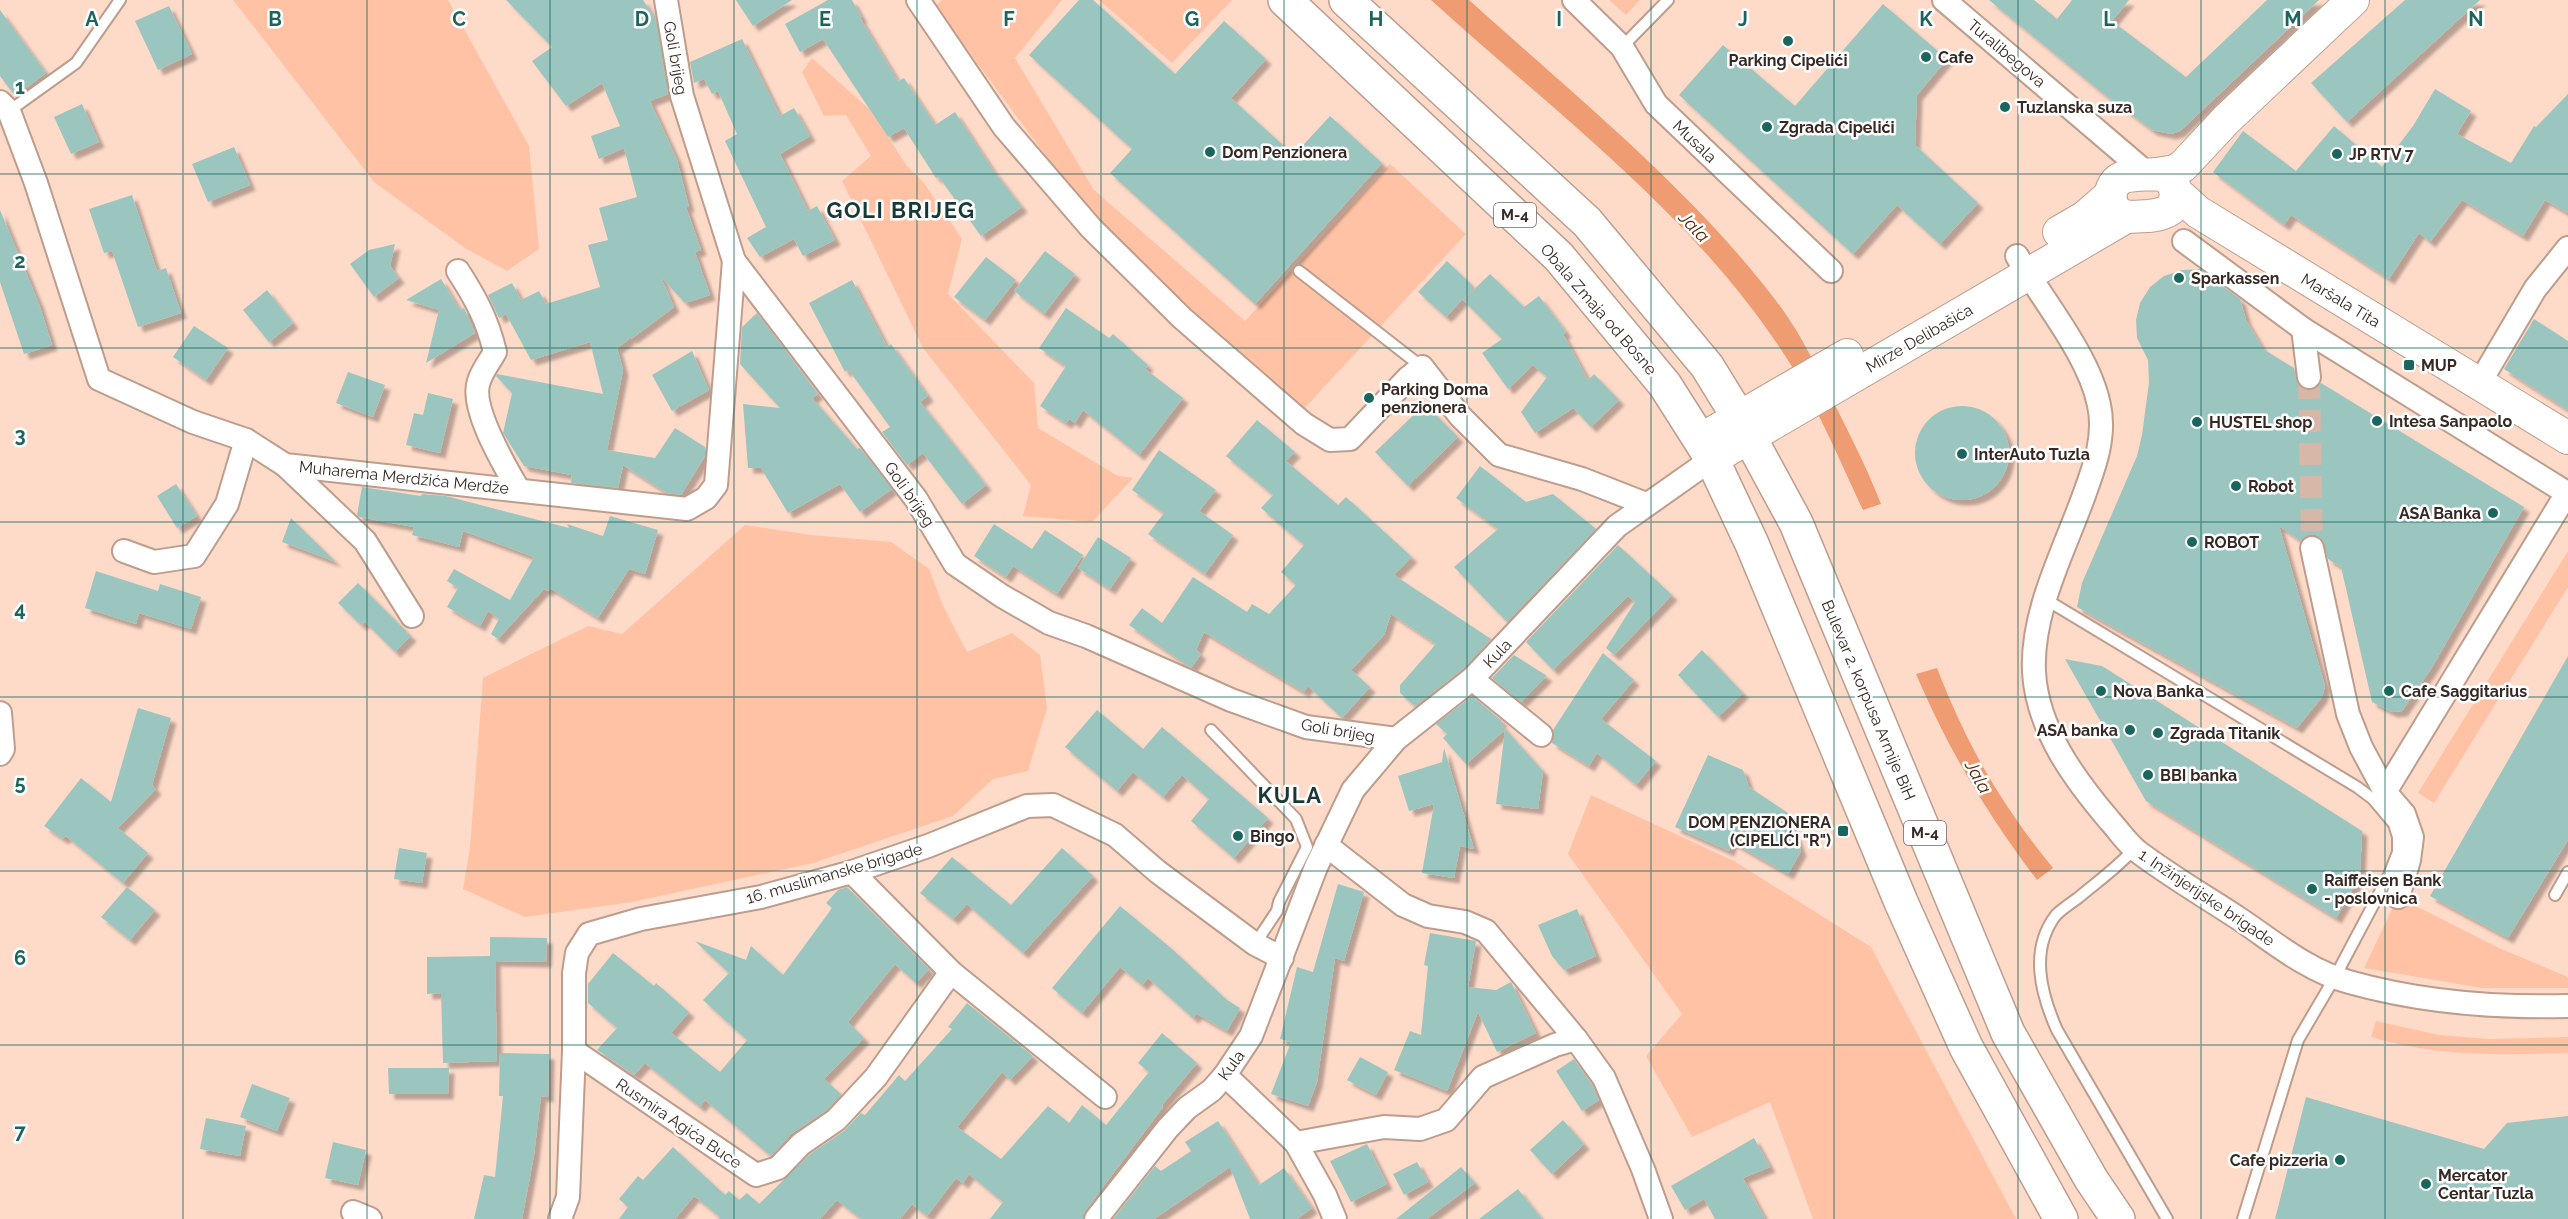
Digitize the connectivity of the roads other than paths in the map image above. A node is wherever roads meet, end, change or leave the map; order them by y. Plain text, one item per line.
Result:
1 (120, 0) edge
2 (666, 0) edge
3 (918, 0) edge
4 (1285, 0) edge
5 (1346, 0) edge
6 (1574, 0) edge
7 (1668, 0) edge
8 (1944, 0) edge
9 (2353, 0) edge
10 (1622, 47) junction
11 (5, 107) edge
12 (2173, 188) junction
13 (2110, 196) junction
14 (2184, 241) dead end
15 (2568, 248) edge
16 (734, 261) junction
17 (2022, 265) junction
18 (458, 271) dead end
19 (1299, 271) dead end
20 (1831, 271) dead end
21 (2303, 329) junction
22 (1422, 367) junction
23 (2309, 376) tunnel mouth
24 (2479, 384) junction
25 (1744, 427) junction
26 (2568, 438) edge
27 (246, 440) junction
28 (1700, 459) junction
29 (285, 465) junction
30 (518, 489) junction
31 (1646, 504) junction
32 (2312, 548) tunnel mouth
33 (124, 551) dead end
34 (2045, 600) junction
35 (412, 616) dead end
36 (1472, 679) junction
37 (0, 713) edge
38 (1211, 730) dead end
39 (1541, 735) dead end
40 (1396, 739) junction
41 (2, 752) edge
42 (2385, 792) junction
43 (1326, 845) junction
44 (2134, 849) junction
45 (852, 872) junction
46 (2568, 872) edge
47 (2554, 895) dead end
48 (2398, 897) dead end
49 (1255, 944) junction
50 (1282, 958) junction
51 (951, 972) junction
52 (2336, 977) junction
53 (2568, 1006) edge
54 (1576, 1039) junction
55 (574, 1051) junction
56 (1225, 1075) junction
57 (1105, 1097) dead end
58 (1296, 1143) junction
59 (560, 1219) edge
60 (1096, 1219) edge
61 (1335, 1219) edge
62 (1661, 1219) edge
63 (2061, 1219) edge
64 (2118, 1219) edge
65 (2167, 1219) edge
66 (2243, 1219) edge

1 - 11 lane
2 - 16 street, Goli brijeg
3 - 22 street
4 - 28 main road, Obala Zmaja od Bosne / M-4
5 - 25 main road, M-4
6 - 10 street, Musala
7 - 10 lane
8 - 13 street, Turalibegova
9 - 12 main road
10 - 20 street, Musala
11 - 27 street, Muharema Merdžića Merdže
12 - 13 street, Turalibegova
12 - 13 main road
12 - 24 main road, Maršala Tita
13 - 17 main road, Mirze Delibašića
14 - 21 street
15 - 24 street
16 - 30 street, Muharema Merdžića Merdže
16 - 40 street, Goli brijeg
17 - 25 main road, Mirze Delibašića
17 - 34 street, 1. Inžinjerijske brigade
18 - 30 street
19 - 22 lane
21 - 23 street
21 - 42 street
22 - 31 street
24 - 26 main road, Maršala Tita
25 - 28 main road, Mirze Delibašića
25 - 64 main road, Bulevar 2. korpusa Armije BiH / M-4
27 - 29 street, Muharema Merdžića Merdže
27 - 33 street
28 - 31 street, Kula
28 - 63 main road, M-4
29 - 30 street, Muharema Merdžića Merdže
29 - 35 street
31 - 36 street, Kula
32 - 42 street
34 - 44 street, 1. Inžinjerijske brigade
34 - 52 lane
36 - 39 street
36 - 40 street, Kula
37 - 41 street
38 - 49 lane
40 - 43 street, Kula
42 - 48 street
43 - 50 street, Kula
43 - 54 street
44 - 52 street, 1. Inžinjerijske brigade
44 - 65 lane
45 - 49 street, 16. muslimanske brigade
45 - 51 street
45 - 55 street, 16. muslimanske brigade
46 - 47 lane
49 - 50 street, 16. muslimanske brigade
50 - 56 street, Kula
51 - 55 street, Rusmira Agića Buce
51 - 57 street
52 - 53 street, 1. Inžinjerijske brigade
52 - 66 lane
54 - 58 street
54 - 62 street
55 - 59 street, 16. muslimanske brigade
56 - 58 street
56 - 60 street, Kula
58 - 61 street

